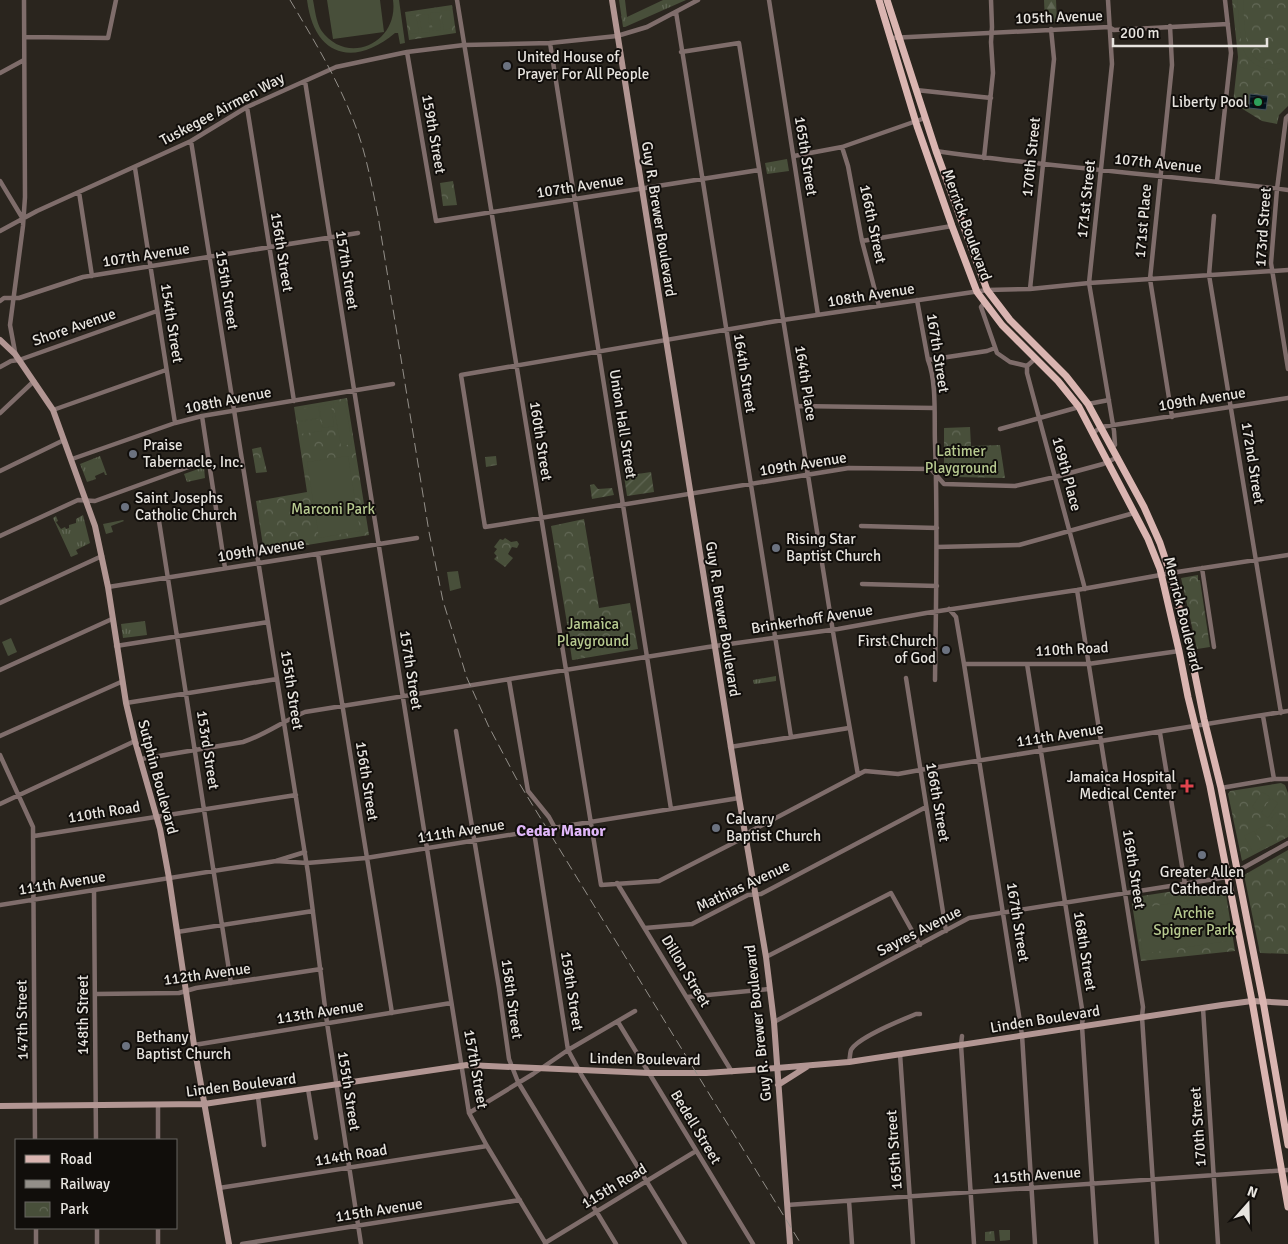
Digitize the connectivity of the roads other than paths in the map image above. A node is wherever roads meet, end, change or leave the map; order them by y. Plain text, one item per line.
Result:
1 (24, 0) edge
2 (116, 0) edge
3 (457, 0) edge
4 (612, 0) edge
5 (698, 0) edge
6 (769, 0) edge
7 (878, 0) edge
8 (887, 0) edge
9 (991, 0) edge
10 (1108, 0) edge
11 (1225, 0) edge
12 (676, 12) junction
13 (1228, 24) junction
14 (1170, 26) junction
15 (1109, 27) junction
16 (1051, 29) junction
17 (992, 32) junction
18 (617, 36) junction
19 (25, 37) junction
20 (894, 37) junction
21 (550, 43) junction
22 (464, 45) junction
23 (407, 52) junction
24 (681, 52) junction
25 (24, 60) junction
26 (0, 73) edge
27 (305, 80) junction
28 (916, 90) junction
29 (991, 98) junction
30 (247, 107) junction
31 (1288, 116) edge
32 (925, 118) junction
33 (915, 121) junction
34 (191, 141) junction
35 (842, 147) junction
36 (936, 151) junction
37 (794, 156) junction
38 (984, 158) junction
39 (1043, 164) junction
40 (135, 168) junction
41 (759, 170) junction
42 (1102, 170) junction
43 (1159, 176) junction
44 (702, 179) junction
45 (0, 181) edge
46 (1217, 181) junction
47 (642, 188) junction
48 (1277, 189) junction
49 (1288, 190) edge
50 (79, 192) junction
51 (574, 200) junction
52 (492, 212) junction
53 (1214, 216) dead end
54 (23, 219) junction
55 (436, 221) joint
56 (952, 226) junction
57 (0, 231) edge
58 (358, 233) dead end
59 (329, 238) junction
60 (862, 241) junction
61 (269, 248) junction
62 (209, 258) junction
63 (150, 267) junction
64 (1288, 270) edge
65 (1272, 271) junction
66 (1209, 275) junction
67 (92, 276) junction
68 (1150, 280) junction
69 (1089, 283) junction
70 (1030, 289) junction
71 (987, 290) junction
72 (977, 292) junction
73 (12, 298) junction
74 (917, 300) junction
75 (0, 301) edge
76 (985, 302) junction
77 (879, 306) junction
78 (157, 311) junction
79 (818, 315) junction
80 (783, 320) junction
81 (726, 330) junction
82 (0, 340) edge
83 (666, 341) junction
84 (994, 348) junction
85 (599, 352) junction
86 (17, 357) junction
87 (1036, 358) junction
88 (928, 360) junction
89 (516, 365) junction
90 (1027, 366) junction
91 (0, 367) edge
92 (1288, 369) edge
93 (166, 370) junction
94 (34, 380) junction
95 (393, 384) dead end
96 (354, 391) junction
97 (1288, 398) edge
98 (1108, 400) junction
99 (294, 401) junction
100 (1088, 404) junction
101 (797, 406) junction
102 (1231, 407) junction
103 (934, 408) junction
104 (1079, 408) junction
105 (54, 410) junction
106 (233, 410) junction
107 (0, 412) edge
108 (202, 416) junction
109 (1172, 417) junction
110 (1040, 418) junction
111 (175, 424) junction
112 (1113, 426) junction
113 (1101, 427) junction
114 (1000, 429) dead end
115 (1093, 433) junction
116 (64, 440) junction
117 (1112, 447) junction
118 (1118, 457) junction
119 (72, 459) junction
120 (208, 460) junction
121 (1108, 461) junction
122 (0, 470) edge
123 (808, 475) junction
124 (936, 475) junction
125 (1055, 478) junction
126 (750, 484) junction
127 (690, 494) junction
128 (85, 500) junction
129 (623, 504) junction
130 (1134, 513) junction
131 (540, 518) junction
132 (159, 521) dead end
133 (485, 526) joint
134 (861, 526) dead end
135 (937, 528) junction
136 (1070, 531) junction
137 (0, 536) edge
138 (417, 538) dead end
139 (378, 543) junction
140 (937, 547) junction
141 (318, 554) junction
142 (1288, 555) edge
143 (102, 556) junction
144 (1256, 560) junction
145 (258, 562) junction
146 (225, 568) junction
147 (1202, 568) junction
148 (1170, 573) junction
149 (1162, 575) junction
150 (168, 578) junction
151 (862, 584) dead end
152 (937, 586) junction
153 (108, 587) junction
154 (1085, 589) junction
155 (1077, 590) junction
156 (0, 603) edge
157 (949, 609) junction
158 (936, 612) junction
159 (112, 619) junction
160 (268, 622) junction
161 (833, 629) junction
162 (177, 636) junction
163 (775, 638) junction
164 (866, 643) dead end
165 (935, 645) junction
166 (116, 646) junction
167 (715, 646) junction
168 (1214, 647) dead end
169 (1179, 650) junction
170 (648, 658) junction
171 (964, 664) junction
172 (1027, 664) junction
173 (1088, 664) junction
174 (0, 670) edge
175 (566, 670) junction
176 (277, 678) junction
177 (906, 678) dead end
178 (509, 680) junction
179 (935, 680) dead end
180 (121, 682) junction
181 (186, 693) junction
182 (402, 697) junction
183 (126, 703) junction
184 (342, 707) junction
185 (1288, 711) edge
186 (1280, 713) junction
187 (1263, 716) junction
188 (285, 722) junction
189 (1205, 725) junction
190 (1195, 727) junction
191 (849, 728) junction
192 (456, 731) dead end
193 (1160, 733) junction
194 (0, 736) edge
195 (791, 737) junction
196 (135, 741) junction
197 (1101, 742) junction
198 (730, 747) junction
199 (195, 750) junction
200 (1041, 751) junction
201 (0, 755) edge
202 (141, 759) junction
203 (979, 761) junction
204 (920, 770) junction
205 (858, 775) junction
206 (1274, 779) junction
207 (1288, 779) edge
208 (1221, 788) junction
209 (296, 795) junction
210 (18, 796) junction
211 (738, 798) junction
212 (0, 804) edge
213 (926, 806) junction
214 (671, 809) junction
215 (205, 810) junction
216 (157, 817) junction
217 (591, 822) junction
218 (555, 828) junction
219 (534, 832) junction
220 (34, 836) junction
221 (745, 837) junction
222 (474, 841) junction
223 (1288, 843) edge
224 (427, 849) junction
225 (305, 852) junction
226 (366, 858) junction
227 (276, 861) junction
228 (307, 863) junction
229 (214, 871) junction
230 (1236, 872) junction
231 (1227, 876) junction
232 (169, 878) junction
233 (617, 883) junction
234 (1185, 884) junction
235 (601, 885) joint
236 (94, 890) junction
237 (754, 894) junction
238 (1125, 894) junction
239 (33, 900) junction
240 (1065, 904) junction
241 (0, 905) edge
242 (314, 911) junction
243 (1004, 913) junction
244 (223, 925) junction
245 (645, 928) junction
246 (946, 931) junction
247 (177, 932) junction
248 (920, 945) junction
249 (766, 957) junction
250 (321, 969) junction
251 (232, 983) junction
252 (769, 989) junction
253 (185, 992) junction
254 (95, 994) junction
255 (687, 997) junction
256 (1252, 1001) junction
257 (1263, 1001) junction
258 (451, 1003) junction
259 (1288, 1003) edge
260 (1203, 1008) junction
261 (635, 1011) dead end
262 (392, 1013) junction
263 (920, 1014) dead end
264 (1142, 1017) junction
265 (618, 1022) junction
266 (774, 1022) junction
267 (327, 1023) junction
268 (1082, 1026) junction
269 (962, 1036) dead end
270 (1022, 1036) junction
271 (194, 1045) junction
272 (961, 1045) junction
273 (568, 1050) junction
274 (900, 1054) junction
275 (849, 1062) junction
276 (461, 1065) junction
277 (809, 1065) junction
278 (512, 1067) junction
279 (541, 1068) junction
280 (777, 1068) junction
281 (578, 1070) junction
282 (732, 1072) junction
283 (649, 1073) junction
284 (518, 1082) junction
285 (336, 1085) junction
286 (778, 1085) junction
287 (308, 1089) junction
288 (258, 1097) junction
289 (204, 1104) junction
290 (158, 1105) junction
291 (0, 1106) edge
292 (35, 1106) junction
293 (96, 1106) junction
294 (469, 1113) junction
295 (316, 1138) dead end
296 (35, 1139) edge
297 (96, 1139) edge
298 (158, 1139) edge
299 (264, 1145) dead end
300 (1288, 1145) edge
301 (487, 1146) junction
302 (696, 1150) junction
303 (349, 1168) junction
304 (1285, 1170) edge
305 (1214, 1175) junction
306 (1153, 1180) junction
307 (646, 1181) junction
308 (1092, 1184) junction
309 (219, 1188) junction
310 (1032, 1188) junction
311 (971, 1192) junction
312 (910, 1197) junction
313 (520, 1200) junction
314 (850, 1201) junction
315 (787, 1205) junction
316 (1288, 1207) edge
317 (596, 1212) junction
318 (358, 1226) junction
319 (36, 1229) edge
320 (97, 1229) edge
321 (158, 1229) edge
322 (546, 1243) edge
323 (36, 1244) edge
324 (97, 1244) edge
325 (158, 1244) edge
326 (229, 1244) edge
327 (242, 1244) edge
328 (361, 1244) edge
329 (616, 1244) edge
330 (685, 1244) edge
331 (753, 1244) edge
332 (790, 1244) edge
333 (852, 1244) edge
334 (913, 1244) edge
335 (974, 1244) edge
336 (1035, 1244) edge
337 (1096, 1244) edge
338 (1158, 1244) edge
339 (1218, 1244) edge

1 - 19 street
2 - 19 street
3 - 22 street, 160th Street
4 - 18 main road, Guy R. Brewer Boulevard
5 - 12 street, Tuskegee Airmen Way
6 - 37 street, 165th Street
7 - 20 main road, Merrick Boulevard
8 - 20 main road, Merrick Boulevard
9 - 17 street
10 - 15 street, 171st Street
11 - 13 street
12 - 18 street, Tuskegee Airmen Way
12 - 24 street, 164th Street
13 - 14 street, 105th Avenue
13 - 46 street
14 - 15 street, 105th Avenue
14 - 43 street, 171st Place
15 - 16 street, 105th Avenue
15 - 42 street, 171st Street
16 - 17 street, 105th Avenue
16 - 39 street, 170th Street
17 - 20 street, 105th Avenue
17 - 29 street
18 - 21 street, Tuskegee Airmen Way
18 - 47 main road, Guy R. Brewer Boulevard
19 - 25 street
20 - 28 main road, Merrick Boulevard
20 - 33 main road, Merrick Boulevard
21 - 22 street, Tuskegee Airmen Way
21 - 51 street, Union Hall Street
22 - 23 street, Tuskegee Airmen Way
22 - 52 street, 160th Street
23 - 27 street, Tuskegee Airmen Way
23 - 55 street, 159th Street
24 - 41 street, 164th Place
24 - 44 street, 164th Street
25 - 26 street
25 - 54 street
27 - 30 street, Tuskegee Airmen Way
27 - 59 street, 157th Street
28 - 29 street
28 - 32 main road, Merrick Boulevard
29 - 38 street
30 - 34 street, Tuskegee Airmen Way
30 - 61 street, 156th Street
31 - 48 street, 173rd Street
32 - 33 street
32 - 36 main road, Merrick Boulevard
33 - 35 street
33 - 56 main road, Merrick Boulevard
34 - 40 street, Tuskegee Airmen Way
34 - 62 street, 155th Street
35 - 37 street
35 - 60 street, 166th Street
36 - 38 street, 107th Avenue
36 - 71 main road, Merrick Boulevard
37 - 79 street, 165th Street
38 - 39 street, 107th Avenue
39 - 42 street, 107th Avenue
39 - 70 street, 170th Street
40 - 50 street, Tuskegee Airmen Way
40 - 63 street, 154th Street
41 - 44 street, 107th Avenue
41 - 80 street, 164th Place
42 - 43 street, 107th Avenue
42 - 69 street, 171st Street
43 - 46 street, 107th Avenue
43 - 68 street, 171st Place
44 - 47 street, 107th Avenue
44 - 81 street, 164th Street
45 - 54 street
46 - 48 street, 107th Avenue
47 - 51 street, 107th Avenue
47 - 83 main road, Guy R. Brewer Boulevard
48 - 49 street, 107th Avenue
48 - 65 street, 173rd Street
50 - 54 street, Tuskegee Airmen Way
50 - 67 street
51 - 52 street, 107th Avenue
51 - 85 street, Union Hall Street
52 - 55 street, 107th Avenue
52 - 89 street, 160th Street
53 - 66 street, 172nd Street
54 - 57 street, Tuskegee Airmen Way
54 - 73 street
56 - 60 street
56 - 72 main road, Merrick Boulevard
58 - 59 street, 107th Avenue
59 - 61 street, 107th Avenue
59 - 96 street, 157th Street
60 - 77 street, 166th Street
61 - 62 street, 107th Avenue
61 - 99 street, 156th Street
62 - 63 street, 107th Avenue
62 - 106 street, 155th Street
63 - 67 street, 107th Avenue
63 - 78 street, 154th Street
64 - 65 street, 108th Avenue
65 - 66 street, 108th Avenue
65 - 92 street, 173rd Street
66 - 68 street, 108th Avenue
66 - 102 street, 172nd Street
67 - 73 street, 107th Avenue
68 - 69 street, 108th Avenue
68 - 109 street, 171st Place
69 - 70 street, 108th Avenue
69 - 98 street, 171st Street
70 - 71 street, 108th Avenue
71 - 72 street, 108th Avenue
71 - 100 main road, Merrick Boulevard
72 - 74 street, 108th Avenue
72 - 76 main road, Merrick Boulevard
73 - 75 street, 107th Avenue
73 - 86 street
74 - 77 street, 108th Avenue
74 - 88 street, 167th Street
76 - 84 street
76 - 87 main road, Merrick Boulevard
77 - 79 street, 108th Avenue
78 - 86 street, Shore Avenue
78 - 93 street, 154th Street
79 - 80 street, 108th Avenue
80 - 81 street, 108th Avenue
80 - 101 street, 164th Place
81 - 83 street, 108th Avenue
81 - 126 street, 164th Street
82 - 86 main road, Sutphin Boulevard
83 - 85 street, 108th Avenue
83 - 127 main road, Guy R. Brewer Boulevard
84 - 88 street
84 - 90 street
85 - 89 street, 108th Avenue
85 - 129 street, Union Hall Street
86 - 91 street, Shore Avenue
86 - 94 main road, Sutphin Boulevard
87 - 90 street
87 - 104 main road, Merrick Boulevard
88 - 103 street, 167th Street
89 - 131 street, 160th Street
89 - 133 street, 108th Avenue
90 - 110 street, 169th Place
93 - 105 street
93 - 111 street, 154th Street
94 - 105 main road, Sutphin Boulevard
94 - 107 street
95 - 96 street, 108th Avenue
96 - 99 street, 108th Avenue
96 - 139 street, 157th Street
97 - 102 street, 109th Avenue
98 - 100 street
98 - 112 street, 171st Street
99 - 106 street, 108th Avenue
100 - 113 main road, Merrick Boulevard
101 - 103 street
101 - 123 street, 164th Place
102 - 109 street, 109th Avenue
102 - 144 street, 172nd Street
103 - 124 street, 167th Street
104 - 110 street
104 - 115 main road, Merrick Boulevard
105 - 116 main road, Sutphin Boulevard
106 - 108 street, 108th Avenue
106 - 145 street, 155th Street
108 - 111 street, 108th Avenue
108 - 120 street
109 - 112 street, 109th Avenue
110 - 114 street
110 - 125 street, 169th Place
111 - 119 street, 108th Avenue
112 - 113 street, 109th Avenue
112 - 117 street, 171st Street
113 - 115 street
113 - 117 main road, Merrick Boulevard
115 - 121 main road, Merrick Boulevard
116 - 119 main road, Sutphin Boulevard
116 - 122 street
117 - 118 main road, Merrick Boulevard
118 - 121 street, 109th Avenue
118 - 148 main road, Merrick Boulevard
119 - 128 main road, Sutphin Boulevard
120 - 128 street
120 - 146 street
121 - 125 street, 109th Avenue
121 - 130 main road, Merrick Boulevard
123 - 124 street, 109th Avenue
123 - 126 street, 109th Avenue
123 - 161 street, 164th Place
124 - 125 street, 109th Avenue
124 - 135 street, 167th Street
125 - 136 street, 169th Place
126 - 127 street, 109th Avenue
126 - 163 street, 164th Street
127 - 129 street, 109th Avenue
127 - 167 main road, Guy R. Brewer Boulevard
128 - 137 street
128 - 143 main road, Sutphin Boulevard
129 - 131 street, 109th Avenue
129 - 170 street, Union Hall Street
130 - 136 street
130 - 149 main road, Merrick Boulevard
131 - 133 street, 109th Avenue
131 - 175 street, 160th Street
132 - 150 street, 153rd Street
134 - 135 street
135 - 140 street, 167th Street
136 - 140 street
136 - 154 street, 169th Place
138 - 139 street, 109th Avenue
139 - 141 street, 109th Avenue
139 - 182 street, 157th Street
140 - 152 street, 167th Street
141 - 145 street, 109th Avenue
141 - 184 street, 156th Street
142 - 144 street, Brinkerhoff Avenue
143 - 153 main road, Sutphin Boulevard
143 - 156 street
144 - 147 street, Brinkerhoff Avenue
144 - 186 street, 172nd Street
145 - 146 street, 109th Avenue
145 - 160 street, 155th Street
146 - 150 street, 109th Avenue
147 - 148 street, Brinkerhoff Avenue
147 - 168 street
148 - 149 street, Brinkerhoff Avenue
148 - 189 main road, Merrick Boulevard
149 - 154 street, Brinkerhoff Avenue
149 - 169 main road, Merrick Boulevard
150 - 153 street, 109th Avenue
150 - 162 street, 153rd Street
151 - 152 street
152 - 158 street, 167th Street
153 - 159 main road, Sutphin Boulevard
154 - 155 street, Brinkerhoff Avenue
155 - 157 street, Brinkerhoff Avenue
155 - 173 street, 169th Street
157 - 158 street, Brinkerhoff Avenue
157 - 171 street, 167th Street
158 - 161 street, Brinkerhoff Avenue
158 - 165 street, 167th Street
159 - 166 main road, Sutphin Boulevard
159 - 174 street
160 - 162 street
160 - 176 street, 155th Street
161 - 163 street, Brinkerhoff Avenue
161 - 191 street, 164th Place
162 - 166 street
162 - 181 street, 153rd Street
163 - 167 street, Brinkerhoff Avenue
163 - 195 street, 164th Street
164 - 165 street
165 - 179 street, 167th Street
166 - 180 main road, Sutphin Boulevard
167 - 170 street, Brinkerhoff Avenue
167 - 198 main road, Guy R. Brewer Boulevard
169 - 173 street, 110th Road
169 - 190 main road, Merrick Boulevard
170 - 175 street, Brinkerhoff Avenue
170 - 214 street, Union Hall Street
171 - 172 street, 110th Road
171 - 203 street, 167th Street
172 - 173 street, 110th Road
172 - 200 street, 168th Street
173 - 197 street, 169th Street
175 - 178 street, Brinkerhoff Avenue
175 - 217 street, 160th Street
176 - 181 street
176 - 188 street, 155th Street
177 - 204 street, 166th Street
178 - 182 street, Brinkerhoff Avenue
178 - 218 street
180 - 183 main road, Sutphin Boulevard
180 - 194 street
181 - 183 street
181 - 199 street, 153rd Street
182 - 184 street, Brinkerhoff Avenue
182 - 224 street, 157th Street
183 - 196 main road, Sutphin Boulevard
184 - 188 street, Brinkerhoff Avenue
184 - 226 street, 156th Street
185 - 186 street, 111th Avenue
186 - 187 street, 111th Avenue
187 - 189 street, 111th Avenue
187 - 206 street
188 - 199 street, Brinkerhoff Avenue
188 - 209 street, 155th Street
189 - 190 street, 111th Avenue
189 - 208 main road, Merrick Boulevard
190 - 193 street, 111th Avenue
190 - 231 main road, Merrick Boulevard
191 - 195 street
191 - 205 street, 164th Place
192 - 222 street, 158th Street
193 - 197 street, 111th Avenue
193 - 234 street
195 - 198 street
196 - 202 main road, Sutphin Boulevard
196 - 210 street
197 - 200 street, 111th Avenue
197 - 238 street, 169th Street
198 - 211 main road, Guy R. Brewer Boulevard
199 - 202 street, Brinkerhoff Avenue
199 - 215 street, 153rd Street
200 - 203 street, 111th Avenue
200 - 240 street, 168th Street
201 - 210 street, 147th Street
202 - 216 main road, Sutphin Boulevard
203 - 204 street, 111th Avenue
203 - 243 street, 167th Street
204 - 205 street, 111th Avenue
204 - 213 street, 166th Street
205 - 221 street, 111th Avenue
206 - 207 street
206 - 208 street
208 - 230 main road, Merrick Boulevard
209 - 215 street, 110th Road
209 - 225 street, 155th Street
210 - 212 street
210 - 220 street, 147th Street
211 - 214 street, 111th Avenue
211 - 221 main road, Guy R. Brewer Boulevard
213 - 237 street, Mathias Avenue
213 - 246 street, 166th Street
214 - 217 street, 111th Avenue
215 - 216 street, 110th Road
215 - 229 street, 153rd Street
216 - 220 street, 110th Road
216 - 232 main road, Sutphin Boulevard
217 - 218 street, 111th Avenue
217 - 235 street, 160th Street
218 - 219 street, 111th Avenue
219 - 222 street, 111th Avenue
219 - 273 street, 159th Street
220 - 239 street, 147th Street
221 - 233 street, 111th Avenue
221 - 237 main road, Guy R. Brewer Boulevard
222 - 224 street, 111th Avenue
222 - 278 street, 158th Street
223 - 230 street, Sayres Avenue
224 - 226 street, 111th Avenue
224 - 258 street, 157th Street
225 - 227 street, 111th Avenue
225 - 228 street, 155th Street
226 - 228 street, 111th Avenue
226 - 262 street, 156th Street
227 - 228 street, 111th Avenue
227 - 229 street, 111th Avenue
228 - 242 street, 155th Street
229 - 232 street, 111th Avenue
229 - 244 street, 153rd Street
230 - 231 street, Sayres Avenue
230 - 257 main road, Merrick Boulevard
231 - 234 street, Sayres Avenue
231 - 256 main road, Merrick Boulevard
232 - 236 street, 111th Avenue
232 - 247 main road, Sutphin Boulevard
233 - 235 street, 111th Avenue
233 - 245 street, Dillon Street
234 - 238 street, Sayres Avenue
236 - 239 street, 111th Avenue
236 - 254 street, 148th Street
237 - 245 street, Mathias Avenue
237 - 249 main road, Guy R. Brewer Boulevard
238 - 240 street, Sayres Avenue
238 - 264 street, 169th Street
239 - 241 street, 111th Avenue
239 - 292 street, 147th Street
240 - 243 street, Sayres Avenue
240 - 268 street, 168th Street
242 - 244 street
242 - 250 street, 155th Street
243 - 246 street, Sayres Avenue
243 - 270 street, 167th Street
244 - 247 street
244 - 251 street, 153rd Street
245 - 255 street, Dillon Street
246 - 248 street, Sayres Avenue
247 - 253 main road, Sutphin Boulevard
248 - 249 street
248 - 266 street, Sayres Avenue
249 - 252 main road, Guy R. Brewer Boulevard
250 - 251 street, 112th Avenue
250 - 267 street, 155th Street
251 - 253 street, 112th Avenue
252 - 255 street
252 - 266 main road, Guy R. Brewer Boulevard
253 - 254 street, 112th Avenue
253 - 271 main road, Sutphin Boulevard
254 - 293 street, 148th Street
255 - 282 street, Dillon Street
256 - 257 main road, Linden Boulevard
256 - 260 main road, Linden Boulevard
256 - 304 main road, Merrick Boulevard
257 - 259 main road, Linden Boulevard
257 - 300 main road, Merrick Boulevard
258 - 262 street, 113th Avenue
258 - 276 street, 157th Street
260 - 264 main road, Linden Boulevard
260 - 305 street, 170th Street
261 - 265 street
262 - 267 street, 113th Avenue
263 - 275 street
264 - 268 main road, Linden Boulevard
264 - 306 street, 169th Street
265 - 273 street
265 - 283 street, Bedell Street
266 - 280 main road, Guy R. Brewer Boulevard
267 - 271 street, 113th Avenue
267 - 285 street, 155th Street
268 - 270 main road, Linden Boulevard
268 - 308 street, 168th Street
269 - 272 street
270 - 272 main road, Linden Boulevard
270 - 310 street, 167th Street
271 - 289 main road, Sutphin Boulevard
272 - 274 main road, Linden Boulevard
272 - 311 street
273 - 279 street
273 - 281 street, 159th Street
274 - 275 main road, Linden Boulevard
274 - 312 street, 165th Street
275 - 277 main road, Linden Boulevard
276 - 278 main road, Linden Boulevard
276 - 285 main road, Linden Boulevard
276 - 294 street, 157th Street
277 - 280 main road, Linden Boulevard
277 - 286 main road
278 - 279 main road, Linden Boulevard
278 - 284 street, 158th Street
279 - 281 main road, Linden Boulevard
279 - 284 street
280 - 282 main road, Linden Boulevard
280 - 286 main road, Guy R. Brewer Boulevard
281 - 283 main road, Linden Boulevard
281 - 307 street, 159th Street
282 - 283 main road, Linden Boulevard
283 - 302 street, Bedell Street
284 - 294 street
284 - 317 street, 158th Street
285 - 287 main road, Linden Boulevard
285 - 303 street, 155th Street
286 - 315 main road, Guy R. Brewer Boulevard
287 - 288 main road, Linden Boulevard
287 - 295 street
288 - 289 main road, Linden Boulevard
288 - 299 street
289 - 290 main road, Linden Boulevard
289 - 309 main road, Sutphin Boulevard
290 - 293 main road, Linden Boulevard
290 - 298 street
291 - 292 main road, Linden Boulevard
292 - 293 main road, Linden Boulevard
292 - 296 street, 147th Street
293 - 297 street, 148th Street
294 - 301 street, 157th Street
301 - 303 street, 114th Road
301 - 313 street, 157th Street
302 - 307 street, 115th Road
302 - 331 street, Bedell Street
303 - 309 street, 114th Road
303 - 318 street, 155th Street
304 - 305 street, 115th Avenue
304 - 316 main road, Merrick Boulevard
305 - 306 street, 115th Avenue
305 - 339 street, 170th Street
306 - 308 street, 115th Avenue
306 - 338 street, 169th Street
307 - 317 street, 115th Road
307 - 330 street, 159th Street
308 - 310 street, 115th Avenue
308 - 337 street, 168th Street
309 - 326 main road, Sutphin Boulevard
310 - 311 street, 115th Avenue
310 - 336 street, 167th Street
311 - 312 street, 115th Avenue
311 - 335 street
312 - 314 street, 115th Avenue
312 - 334 street, 165th Street
313 - 318 street, 115th Avenue
313 - 322 street, 157th Street
314 - 315 street, 115th Avenue
314 - 333 street
315 - 332 main road, Guy R. Brewer Boulevard
317 - 322 street, 115th Road
317 - 329 street, 158th Street
318 - 327 street, 115th Avenue
318 - 328 street, 155th Street
319 - 323 street
320 - 324 street
321 - 325 street

